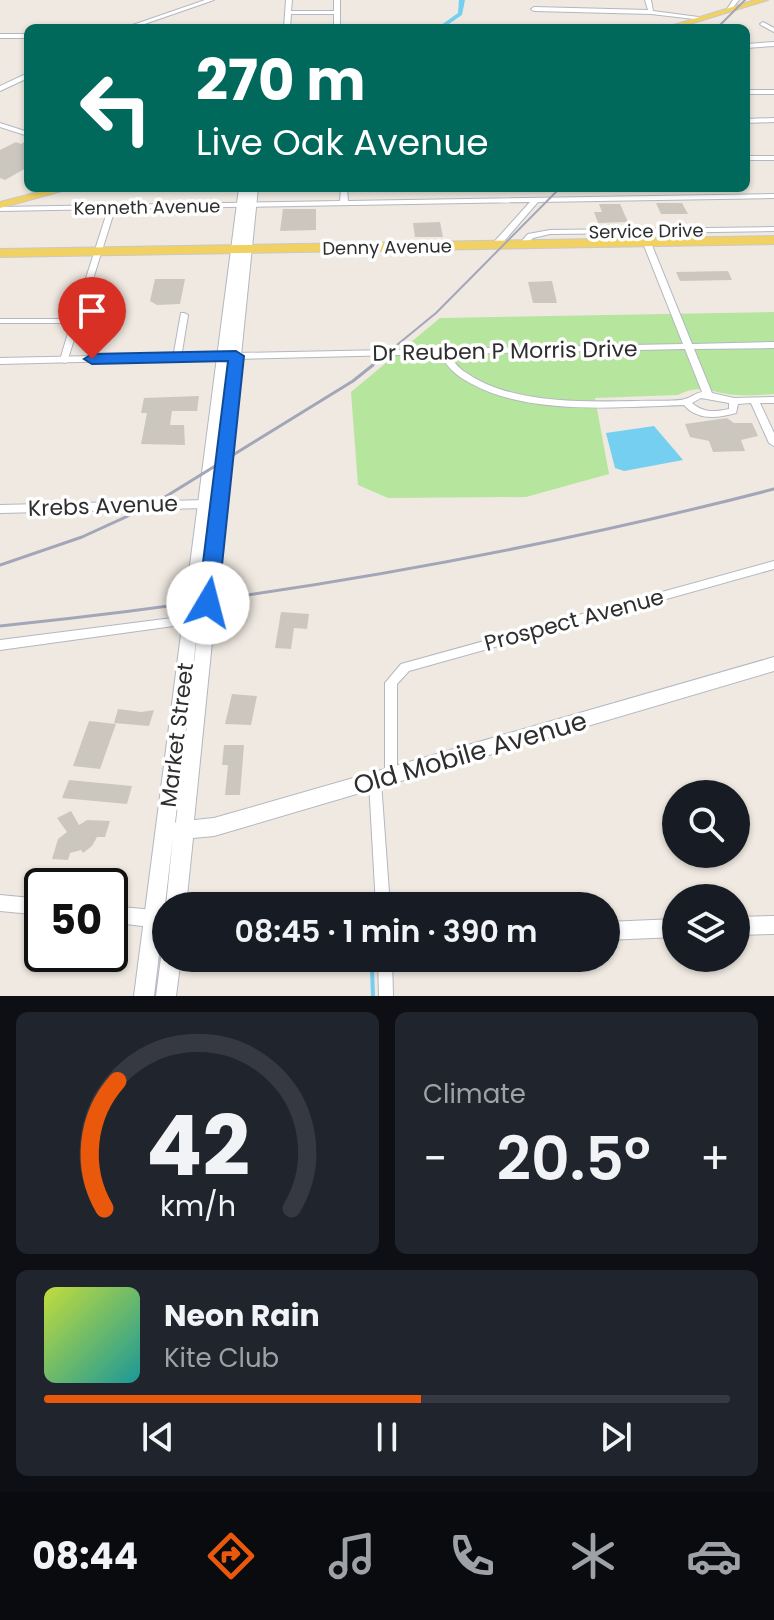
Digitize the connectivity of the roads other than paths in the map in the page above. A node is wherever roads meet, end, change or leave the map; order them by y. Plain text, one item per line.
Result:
1 (211, 0) edge
2 (289, 0) edge
3 (337, 0) edge
4 (648, 0) edge
5 (736, 0) edge
6 (764, 0) edge
7 (534, 9) dead end
8 (727, 11) junction
9 (337, 12) junction
10 (651, 12) junction
11 (288, 13) junction
12 (703, 18) junction
13 (139, 24) edge
14 (287, 24) edge
15 (337, 24) edge
16 (682, 24) edge
17 (763, 24) dead end
18 (774, 30) edge
19 (0, 36) edge
20 (24, 36) edge
21 (774, 44) edge
22 (750, 46) edge
23 (24, 77) edge
24 (3, 85) edge
25 (750, 92) edge
26 (774, 92) edge
27 (774, 120) edge
28 (750, 121) edge
29 (0, 125) edge
30 (24, 133) edge
31 (750, 158) edge
32 (774, 158) edge
33 (53, 192) edge
34 (244, 192) edge
35 (251, 192) edge
36 (344, 192) edge
37 (463, 192) edge
38 (774, 196) edge
39 (461, 200) junction
40 (536, 200) junction
41 (344, 203) junction
42 (246, 205) junction
43 (0, 207) edge
44 (112, 208) junction
45 (774, 229) edge
46 (774, 240) edge
47 (646, 242) junction
48 (496, 245) junction
49 (774, 249) edge
50 (0, 253) edge
51 (241, 253) junction
52 (97, 255) junction
53 (0, 261) edge
54 (184, 315) dead end
55 (0, 321) edge
56 (76, 321) junction
57 (774, 345) edge
58 (689, 347) junction
59 (441, 352) junction
60 (230, 356) junction
61 (177, 358) junction
62 (64, 360) junction
63 (0, 361) edge
64 (708, 395) junction
65 (774, 400) edge
66 (734, 401) junction
67 (754, 401) junction
68 (687, 402) junction
69 (774, 443) edge
70 (206, 504) junction
71 (0, 509) edge
72 (774, 565) edge
73 (188, 620) junction
74 (0, 645) edge
75 (774, 664) edge
76 (383, 779) junction
77 (174, 829) junction
78 (164, 892) edge
79 (176, 892) edge
80 (383, 892) edge
81 (0, 903) edge
82 (24, 905) edge
83 (128, 916) edge
84 (152, 918) edge
85 (774, 925) edge
86 (750, 926) edge
87 (662, 929) edge
88 (620, 930) edge
89 (152, 958) edge
90 (169, 972) edge
91 (385, 972) edge
92 (144, 996) edge
93 (166, 996) edge
94 (386, 996) edge

1 - 13 street
2 - 11 street
3 - 9 street
4 - 10 street
5 - 8 street
6 - 8 main road
7 - 10 street
8 - 12 main road
9 - 11 street
9 - 15 street
10 - 12 street
11 - 14 street
12 - 16 main road
17 - 18 street
19 - 20 street
21 - 22 street
23 - 24 street
25 - 26 street
27 - 28 street
29 - 30 street
31 - 32 street
33 - 43 main road
34 - 42 main road, Market Street
35 - 42 main road, Market Street
36 - 41 street
37 - 39 street
38 - 40 street, Kenneth Avenue
39 - 40 street, Kenneth Avenue
39 - 41 street, Kenneth Avenue
40 - 48 street
41 - 42 street, Kenneth Avenue
42 - 44 street, Kenneth Avenue
42 - 51 main road, Market Street
43 - 44 street, Kenneth Avenue
44 - 52 street
45 - 47 street, Service Drive
46 - 47 main road, Denny Avenue
47 - 48 main road, Denny Avenue
47 - 49 main road, Denny Avenue
47 - 51 main road, Denny Avenue
47 - 58 street
48 - 51 main road, Denny Avenue
50 - 52 main road, Denny Avenue
51 - 52 main road, Denny Avenue
51 - 60 main road, Market Street
52 - 53 main road, Denny Avenue
52 - 56 street
54 - 61 street
55 - 56 street
56 - 62 street
57 - 58 street, Dr Reuben P Morris Drive
58 - 59 street, Dr Reuben P Morris Drive
58 - 64 street
59 - 60 street, Dr Reuben P Morris Drive
59 - 68 street
60 - 61 street
60 - 70 main road, Market Street
60 - 77 main road, Market Street
61 - 62 street
62 - 63 street
64 - 66 street
64 - 68 street
65 - 67 street
66 - 67 street
66 - 68 street
67 - 69 street
70 - 71 street, Krebs Avenue
70 - 73 main road, Market Street
72 - 76 street, Prospect Avenue
73 - 74 street
73 - 77 main road, Market Street
75 - 76 main road, Old Mobile Avenue
76 - 77 main road, Old Mobile Avenue
76 - 80 street
77 - 78 main road, Market Street
77 - 79 main road, Market Street
81 - 82 street
83 - 84 street
85 - 86 street
87 - 88 street
89 - 92 main road, Market Street
90 - 93 main road
91 - 94 street

